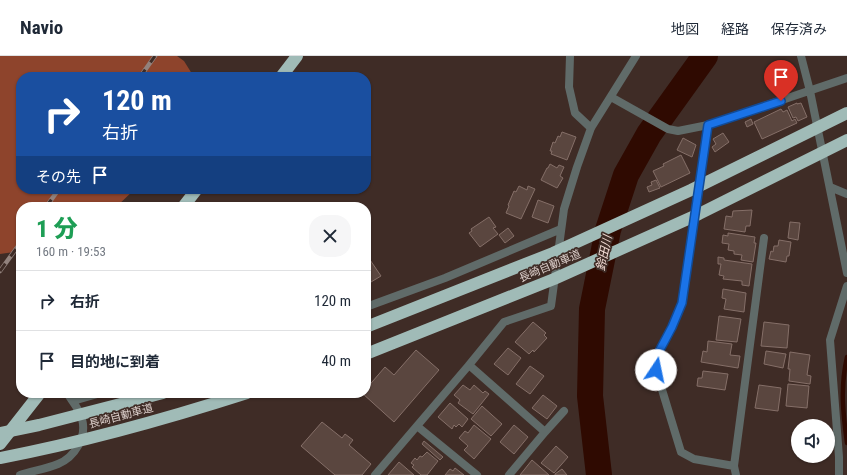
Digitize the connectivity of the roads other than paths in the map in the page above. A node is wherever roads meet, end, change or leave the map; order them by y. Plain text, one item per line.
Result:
1 (297, 56) edge
2 (570, 56) edge
3 (636, 56) edge
4 (801, 56) edge
5 (285, 72) edge
6 (847, 78) edge
7 (810, 91) junction
8 (611, 97) junction
9 (847, 113) edge
10 (708, 125) junction
11 (590, 128) junction
12 (847, 140) edge
13 (830, 187) junction
14 (193, 194) edge
15 (847, 194) edge
16 (187, 202) edge
17 (561, 229) junction
18 (764, 238) dead end
19 (847, 273) edge
20 (847, 286) edge
21 (371, 305) edge
22 (371, 325) edge
23 (371, 352) edge
24 (469, 365) junction
25 (36, 398) edge
26 (71, 398) edge
27 (83, 398) edge
28 (144, 398) edge
29 (232, 398) edge
30 (73, 401) junction
31 (564, 411) dead end
32 (417, 426) junction
33 (545, 432) junction
34 (0, 433) edge
35 (0, 444) edge
36 (0, 458) edge
37 (734, 466) junction
38 (20, 475) edge
39 (375, 475) edge
40 (477, 475) edge
41 (509, 475) edge
42 (736, 475) edge
43 (839, 475) edge

1 - 5 highway
2 - 11 street
3 - 8 street
4 - 7 street
6 - 7 street
7 - 10 street
7 - 13 street
8 - 10 street
8 - 11 street
9 - 22 highway, 長崎自動車道, bridge
10 - 37 street
11 - 17 street
12 - 23 highway, 長崎自動車道, bridge
13 - 15 street
13 - 19 street
14 - 16 highway
17 - 21 street
17 - 24 street
18 - 37 street
20 - 43 street
24 - 32 street
24 - 33 street
25 - 35 highway
26 - 30 street
27 - 30 street
28 - 34 highway, 長崎自動車道, bridge
29 - 36 highway, 長崎自動車道, bridge
30 - 38 street
31 - 33 street
32 - 39 street
32 - 40 street
33 - 41 street
37 - 42 street

